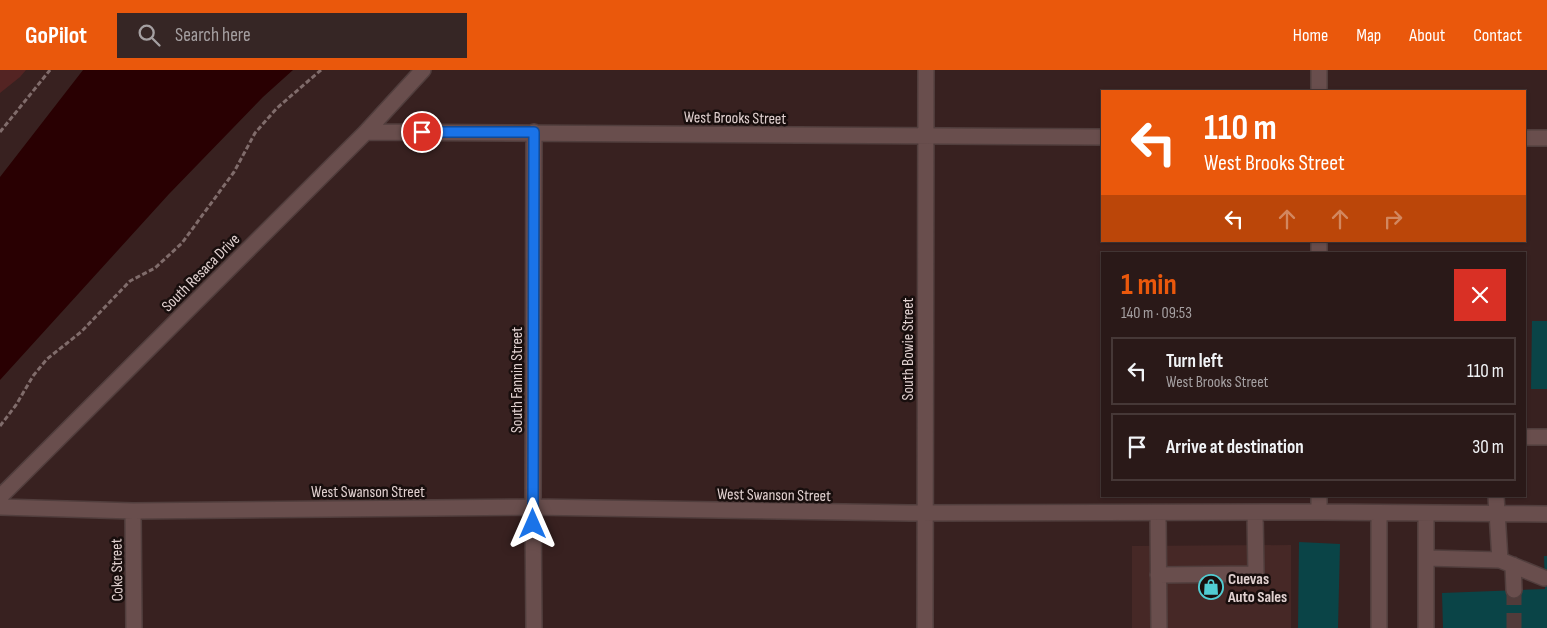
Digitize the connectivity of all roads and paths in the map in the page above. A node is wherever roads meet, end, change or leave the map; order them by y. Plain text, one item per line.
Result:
1 (50, 70) edge
2 (321, 70) edge
3 (423, 70) edge
4 (926, 70) edge
5 (1319, 70) edge
6 (1319, 90) edge
7 (0, 132) edge
8 (366, 132) junction
9 (534, 132) junction
10 (926, 137) junction
11 (1101, 137) edge
12 (1526, 138) edge
13 (1547, 138) edge
14 (0, 426) edge
15 (1526, 437) edge
16 (1547, 437) edge
17 (0, 497) edge
18 (1319, 497) edge
19 (1496, 497) edge
20 (0, 507) edge
21 (533, 507) junction
22 (133, 511) junction
23 (1255, 512) junction
24 (1319, 512) junction
25 (925, 513) junction
26 (1158, 513) junction
27 (1379, 513) junction
28 (1426, 513) junction
29 (1497, 514) junction
30 (1547, 514) edge
31 (1426, 558) junction
32 (1506, 562) junction
33 (1158, 575) junction
34 (1544, 578) dead end
35 (1514, 590) tunnel mouth
36 (134, 628) edge
37 (534, 628) edge
38 (925, 628) edge
39 (1158, 628) edge
40 (1379, 628) edge
41 (1426, 628) edge

1 - 7 path
2 - 14 path
3 - 8 street, South Resaca Drive
4 - 10 street, South Bowie Street
5 - 6 street
8 - 9 street, West Brooks Street
8 - 17 street, South Resaca Drive
9 - 10 street, West Brooks Street
9 - 21 street, South Fannin Street
10 - 11 street, West Brooks Street
10 - 25 street, South Bowie Street
12 - 13 street
15 - 16 street
18 - 24 street
19 - 29 street
20 - 22 street, West Swanson Street
21 - 22 street, West Swanson Street
21 - 25 street, West Swanson Street
21 - 37 street, South Fannin Street
22 - 36 street, Coke Street
23 - 24 street, West Swanson Street
23 - 26 street, West Swanson Street
23 - 33 street
24 - 27 street, West Swanson Street
25 - 26 street, West Swanson Street
25 - 38 street, South Bowie Street
26 - 33 street
27 - 28 street, West Swanson Street
27 - 40 street
28 - 29 street, West Swanson Street
28 - 31 street
29 - 30 street, West Swanson Street
29 - 32 street
31 - 32 street
31 - 41 street
32 - 34 street
32 - 35 street
33 - 39 street

